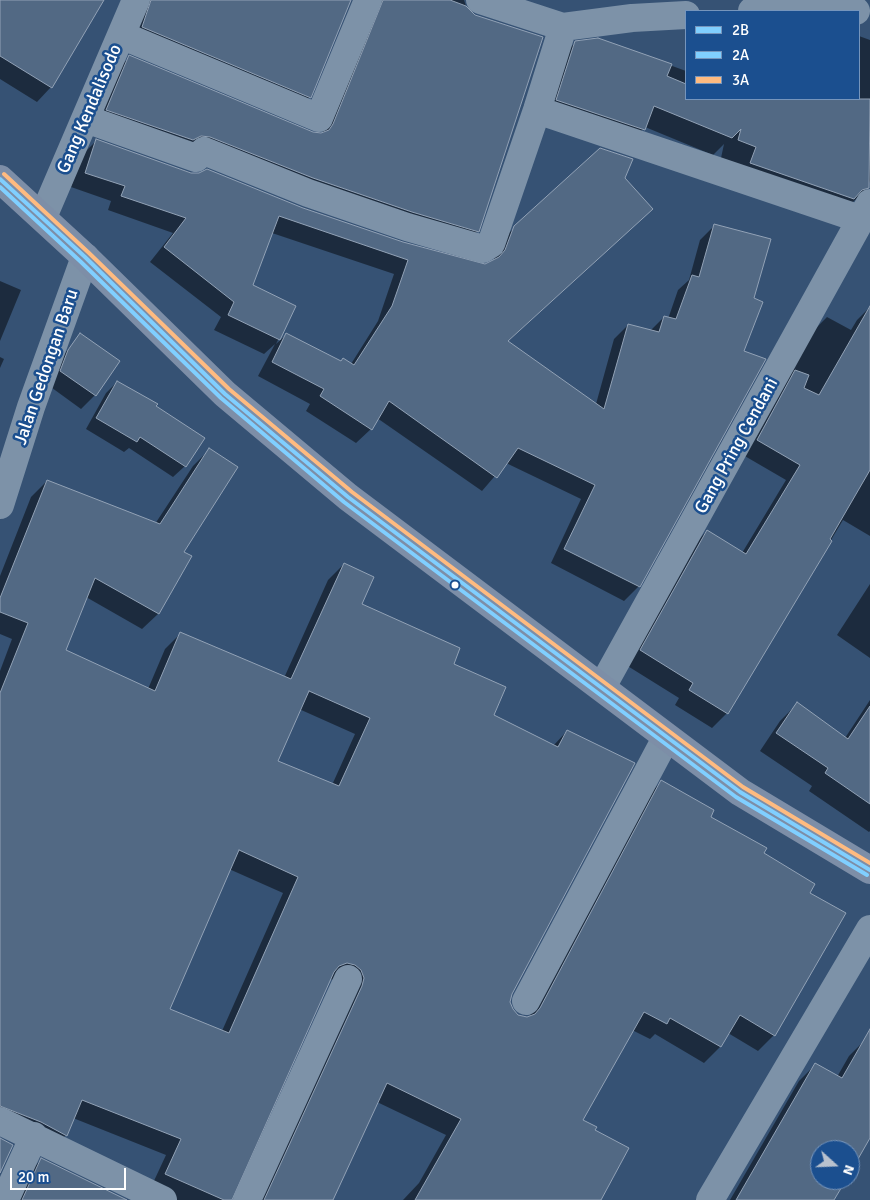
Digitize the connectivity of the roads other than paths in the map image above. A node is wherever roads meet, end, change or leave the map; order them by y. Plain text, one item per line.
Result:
1 (136, 0) edge
2 (368, 0) edge
3 (480, 0) edge
4 (774, 10) edge
5 (852, 10) edge
6 (685, 15) edge
7 (562, 27) junction
8 (121, 35) junction
9 (537, 110) junction
10 (86, 119) junction
11 (0, 179) edge
12 (866, 212) edge
13 (43, 217) junction
14 (85, 257) junction
15 (0, 505) edge
16 (602, 687) junction
17 (666, 738) junction
18 (869, 868) edge
19 (870, 929) edge
20 (348, 979) dead end
21 (526, 1001) dead end
22 (0, 1121) edge
23 (34, 1136) junction
24 (5, 1200) edge
25 (163, 1200) edge
26 (247, 1200) edge
27 (710, 1200) edge

1 - 8 street, Gang Kendalisodo
2 - 8 street
3 - 7 street
4 - 5 street
6 - 7 street
7 - 9 street
8 - 10 street, Gang Kendalisodo
9 - 10 street
9 - 12 street
10 - 13 street, Gang Kendalisodo
11 - 13 main road
12 - 16 street, Gang Pring Cendani
13 - 14 main road
14 - 15 street, Jalan Gedongan Baru
14 - 16 main road
16 - 17 main road
17 - 18 main road
17 - 21 street
19 - 27 street
20 - 26 street
22 - 23 street
23 - 24 street
23 - 25 street

